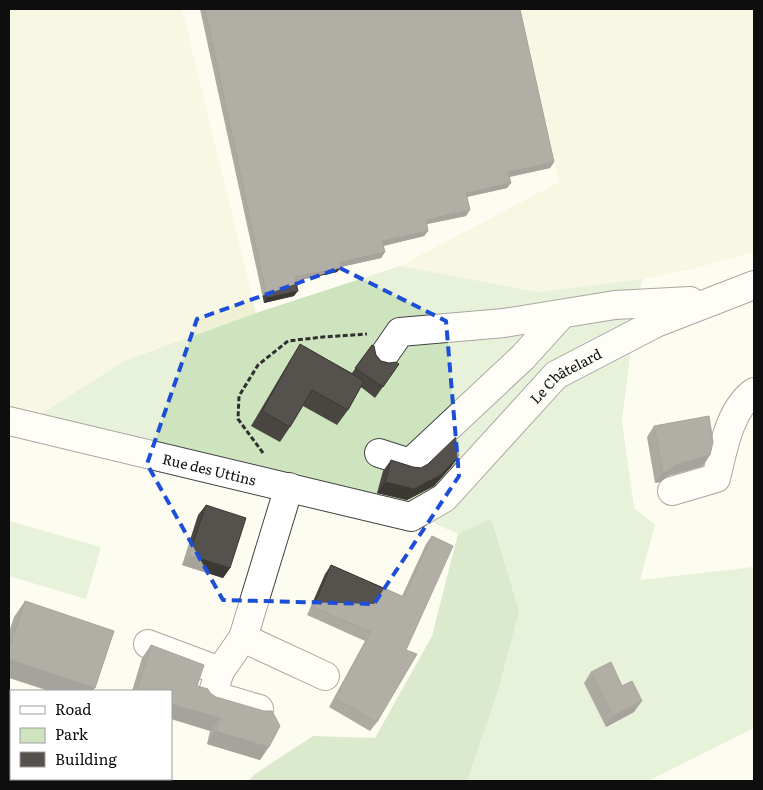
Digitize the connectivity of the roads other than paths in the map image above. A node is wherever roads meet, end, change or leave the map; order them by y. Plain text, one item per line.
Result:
1 (754, 285) edge
2 (714, 300) junction
3 (562, 314) junction
4 (382, 358) dead end
5 (754, 392) edge
6 (9, 421) edge
7 (379, 453) dead end
8 (289, 487) junction
9 (672, 491) dead end
10 (411, 518) joint
11 (243, 638) junction
12 (148, 644) dead end
13 (220, 671) junction
14 (325, 676) dead end
15 (259, 709) edge

1 - 2 street, Le Châtelard
2 - 3 street
2 - 10 street, Le Châtelard
3 - 4 street
3 - 7 street
5 - 9 street
6 - 8 street, Rue des Uttins
8 - 10 street, Rue des Uttins
8 - 11 street
11 - 13 street
11 - 14 street
12 - 13 street
13 - 15 street

